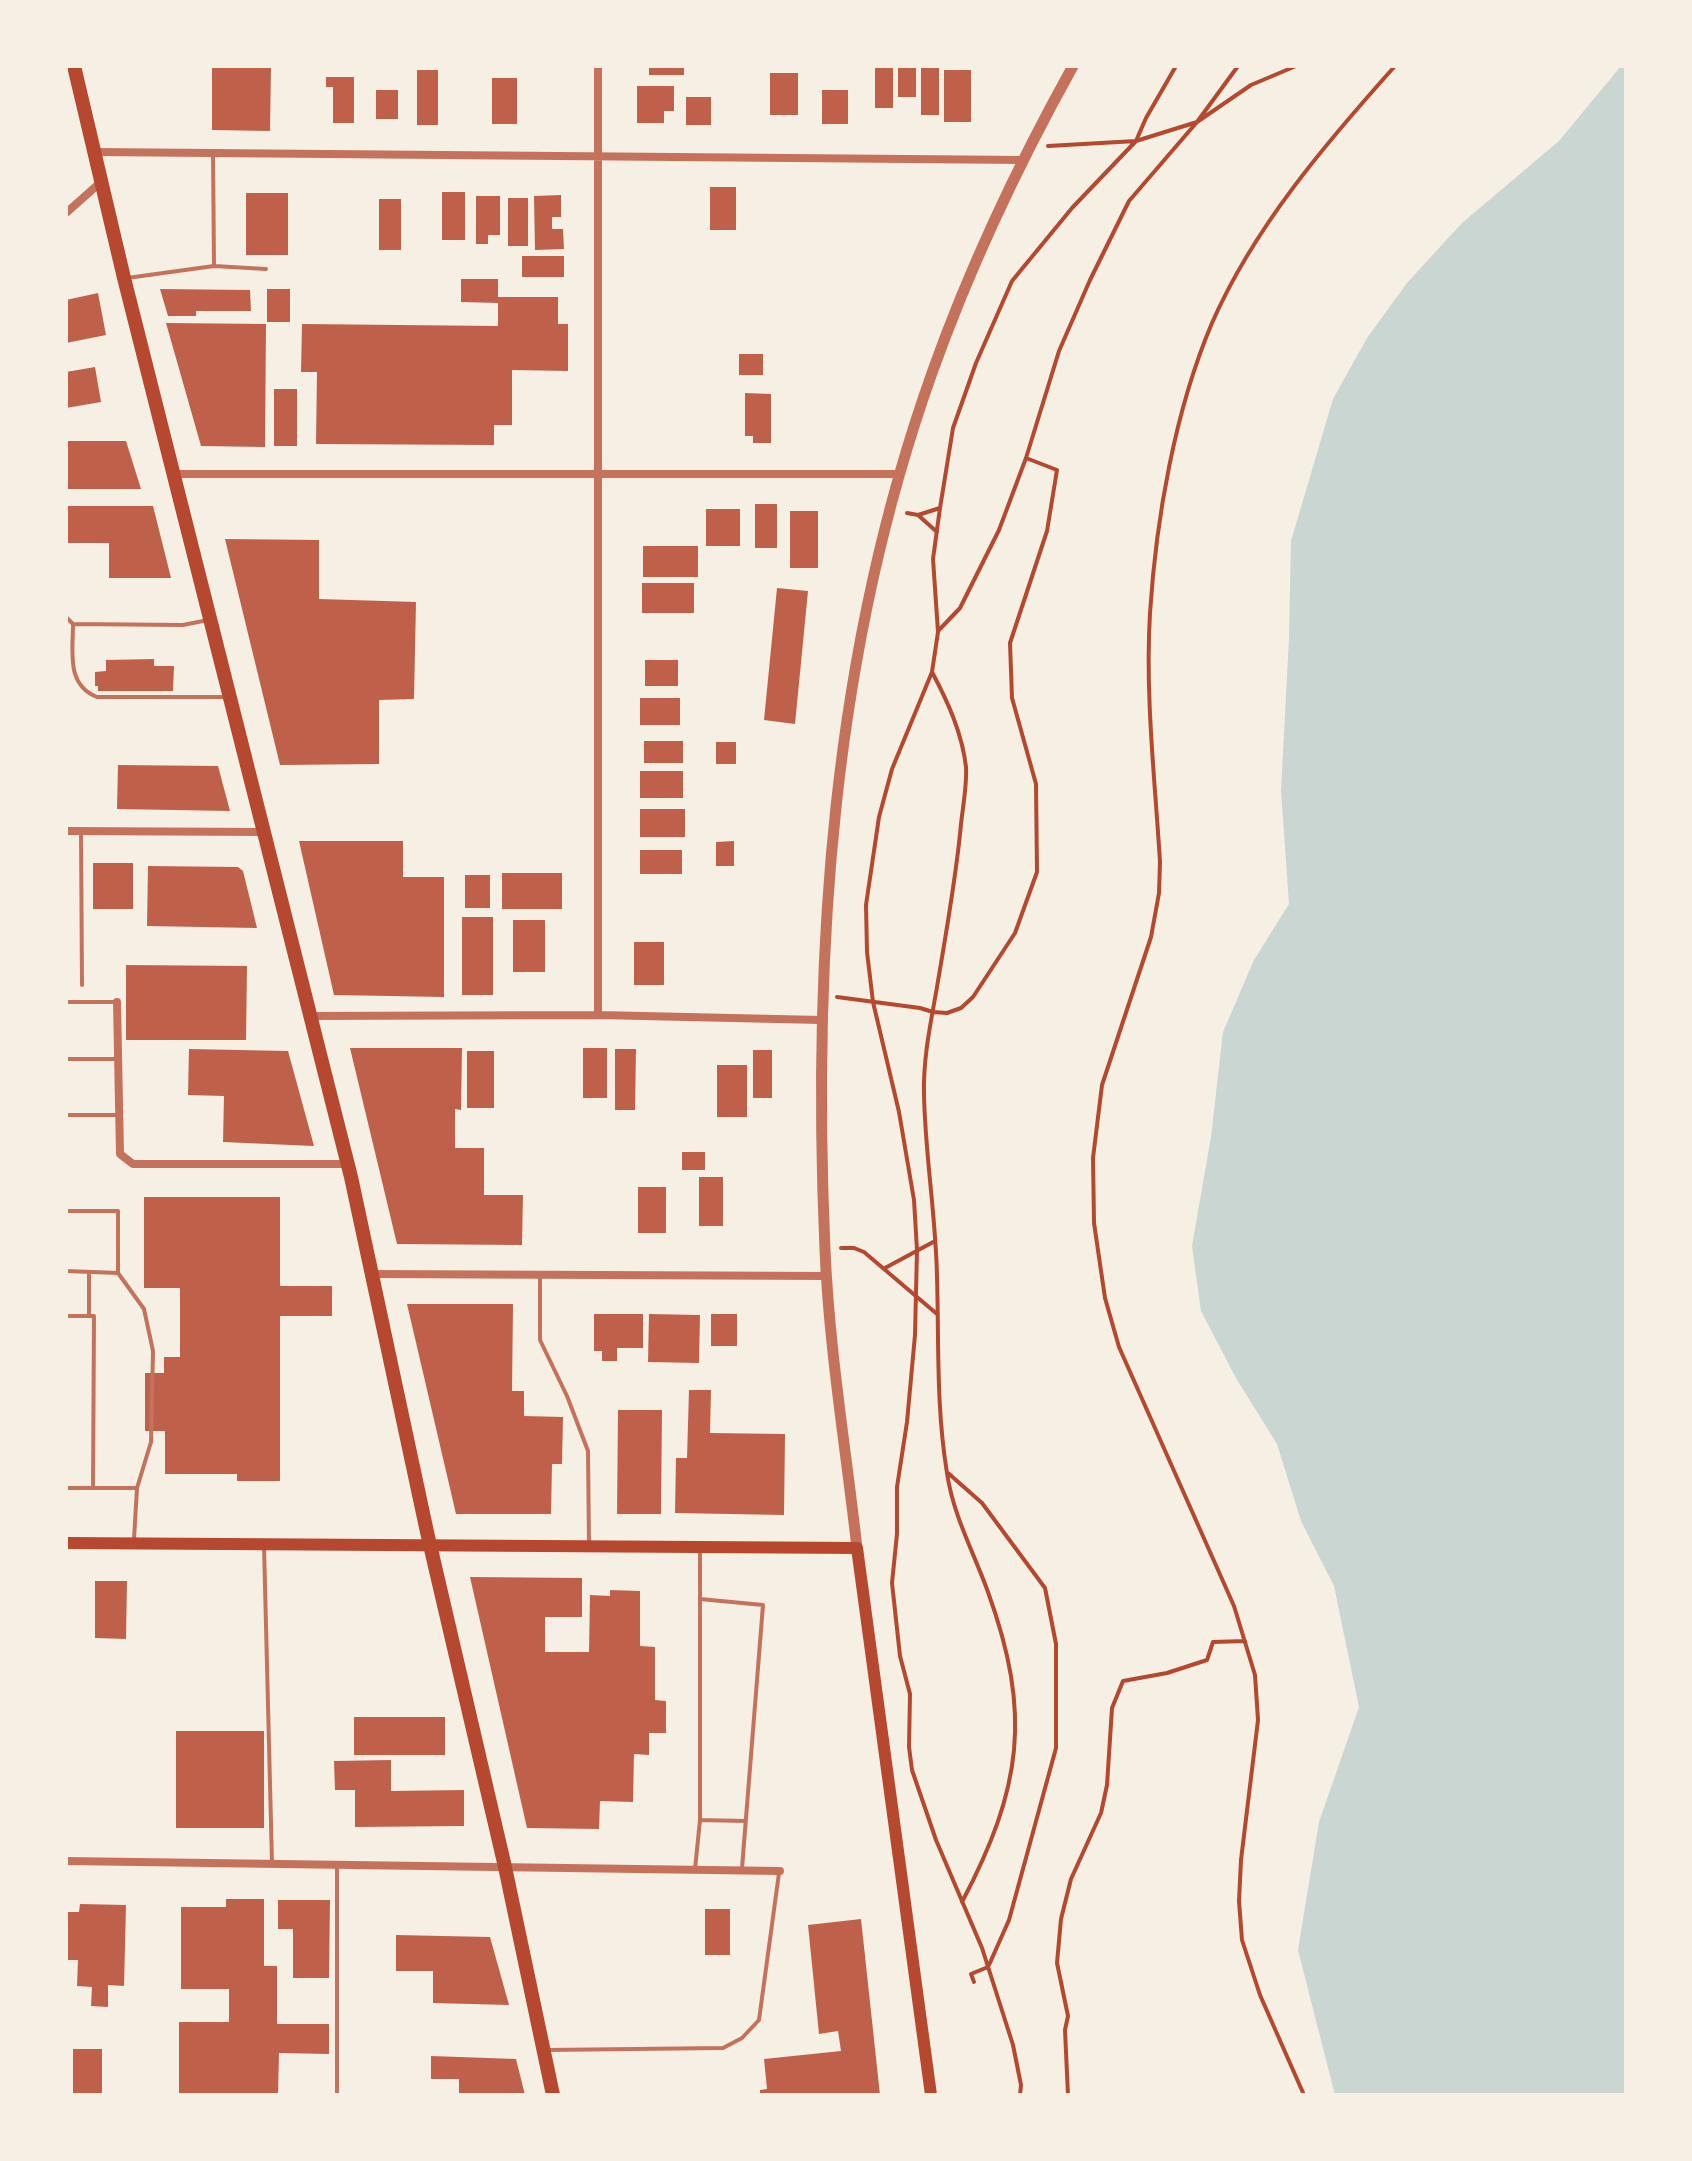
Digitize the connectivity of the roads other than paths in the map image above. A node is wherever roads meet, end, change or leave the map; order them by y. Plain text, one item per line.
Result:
1 (74, 66) edge
2 (598, 66) edge
3 (1073, 66) edge
4 (95, 152) junction
5 (213, 153) junction
6 (598, 157) junction
7 (1022, 160) junction
8 (102, 181) junction
9 (66, 213) edge
10 (214, 266) junction
11 (266, 269) dead end
12 (124, 278) junction
13 (174, 474) junction
14 (900, 474) junction
15 (598, 475) junction
16 (66, 617) edge
17 (210, 620) junction
18 (73, 624) junction
19 (230, 697) junction
20 (66, 831) edge
21 (81, 831) junction
22 (263, 832) junction
23 (82, 985) dead end
24 (66, 1002) edge
25 (117, 1002) joint
26 (598, 1015) junction
27 (309, 1016) junction
28 (821, 1020) junction
29 (66, 1059) edge
30 (118, 1059) junction
31 (66, 1115) edge
32 (118, 1115) junction
33 (348, 1164) junction
34 (66, 1211) edge
35 (66, 1271) edge
36 (89, 1272) junction
37 (118, 1273) junction
38 (370, 1274) junction
39 (540, 1274) junction
40 (827, 1276) junction
41 (66, 1316) edge
42 (89, 1316) junction
43 (66, 1488) edge
44 (93, 1488) junction
45 (137, 1488) junction
46 (66, 1543) edge
47 (134, 1544) junction
48 (264, 1545) junction
49 (430, 1546) junction
50 (589, 1547) junction
51 (700, 1547) junction
52 (857, 1548) junction
53 (700, 1599) junction
54 (700, 1820) junction
55 (746, 1821) junction
56 (66, 1861) edge
57 (272, 1863) junction
58 (337, 1864) junction
59 (505, 1867) junction
60 (695, 1870) junction
61 (742, 1871) junction
62 (780, 1871) joint
63 (544, 2050) junction
64 (337, 2095) edge
65 (553, 2095) edge
66 (931, 2095) edge

1 - 4 main road
2 - 6 street
3 - 7 street
4 - 5 street
4 - 8 main road
5 - 6 street
5 - 10 lane
6 - 7 street
6 - 15 street
7 - 14 street
8 - 9 street
8 - 12 main road
10 - 11 lane
10 - 12 lane
12 - 13 main road
13 - 15 street
13 - 17 main road
14 - 15 street
14 - 28 street
15 - 26 street
16 - 18 lane
17 - 18 lane
17 - 19 main road
18 - 19 lane
19 - 22 main road
20 - 21 street
21 - 22 street
21 - 23 lane
22 - 27 main road
24 - 25 lane
25 - 30 street
26 - 27 street
26 - 28 street
27 - 33 main road
28 - 40 street
29 - 30 lane
30 - 32 street
31 - 32 lane
32 - 33 street
33 - 38 main road
34 - 37 lane
35 - 36 lane
36 - 37 lane
36 - 42 lane
37 - 45 lane
38 - 39 street
38 - 49 main road
39 - 40 street
39 - 50 lane
40 - 52 street
41 - 42 lane
42 - 44 lane
43 - 44 lane
44 - 45 lane
45 - 47 lane
46 - 47 main road
47 - 48 main road
48 - 49 main road
48 - 57 lane
49 - 50 main road
49 - 59 main road
50 - 51 main road
51 - 52 main road
51 - 53 lane
52 - 66 main road
53 - 54 lane
53 - 55 lane
54 - 55 lane
54 - 60 lane
55 - 61 lane
56 - 57 street
57 - 58 street
58 - 59 street
58 - 64 lane
59 - 60 street
59 - 63 main road
60 - 61 street
61 - 62 street
62 - 63 lane
63 - 65 main road

